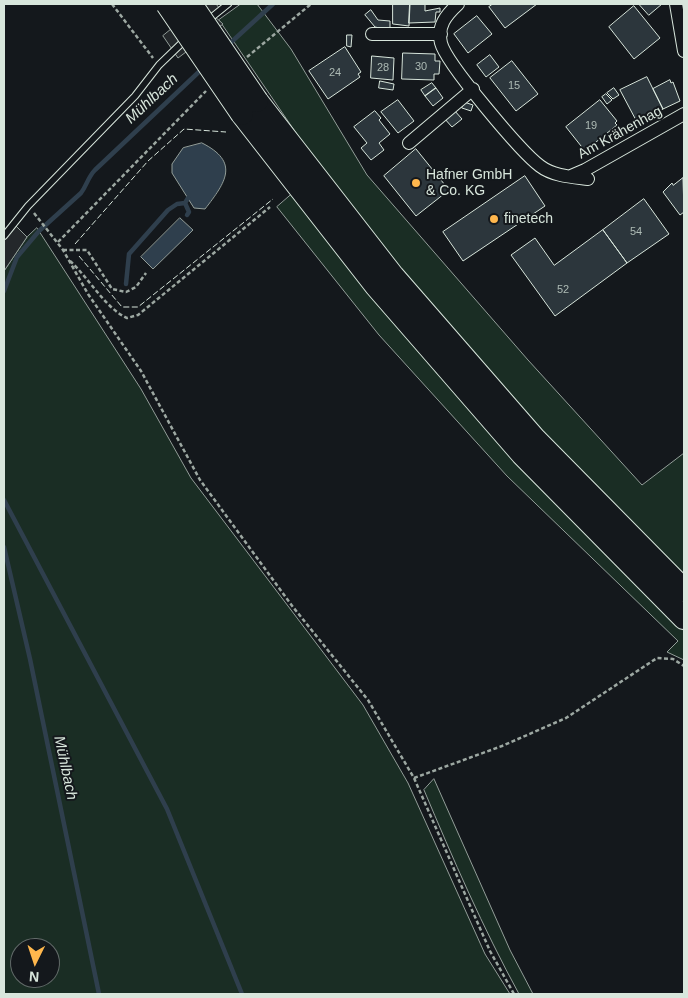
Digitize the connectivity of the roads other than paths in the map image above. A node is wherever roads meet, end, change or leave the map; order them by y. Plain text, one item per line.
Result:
1 (167, 4) edge
2 (191, 4) edge
3 (228, 4) edge
4 (458, 4) edge
5 (676, 4) edge
6 (200, 27) dead end
7 (194, 33) dead end
8 (372, 34) dead end
9 (440, 34) junction
10 (684, 50) edge
11 (473, 90) junction
12 (250, 107) junction
13 (684, 114) edge
14 (409, 143) dead end
15 (569, 177) junction
16 (588, 179) dead end
17 (4, 236) edge
18 (684, 590) edge
19 (684, 618) edge

1 - 12 highway, bridge
2 - 12 highway, bridge
3 - 6 lane
4 - 9 street
5 - 10 street
7 - 17 lane
8 - 9 street
9 - 11 street, Am Krähenhag
11 - 14 street
11 - 15 street, Am Krähenhag
12 - 18 highway
12 - 19 highway
13 - 15 street, Am Krähenhag
15 - 16 street, Am Krähenhag

